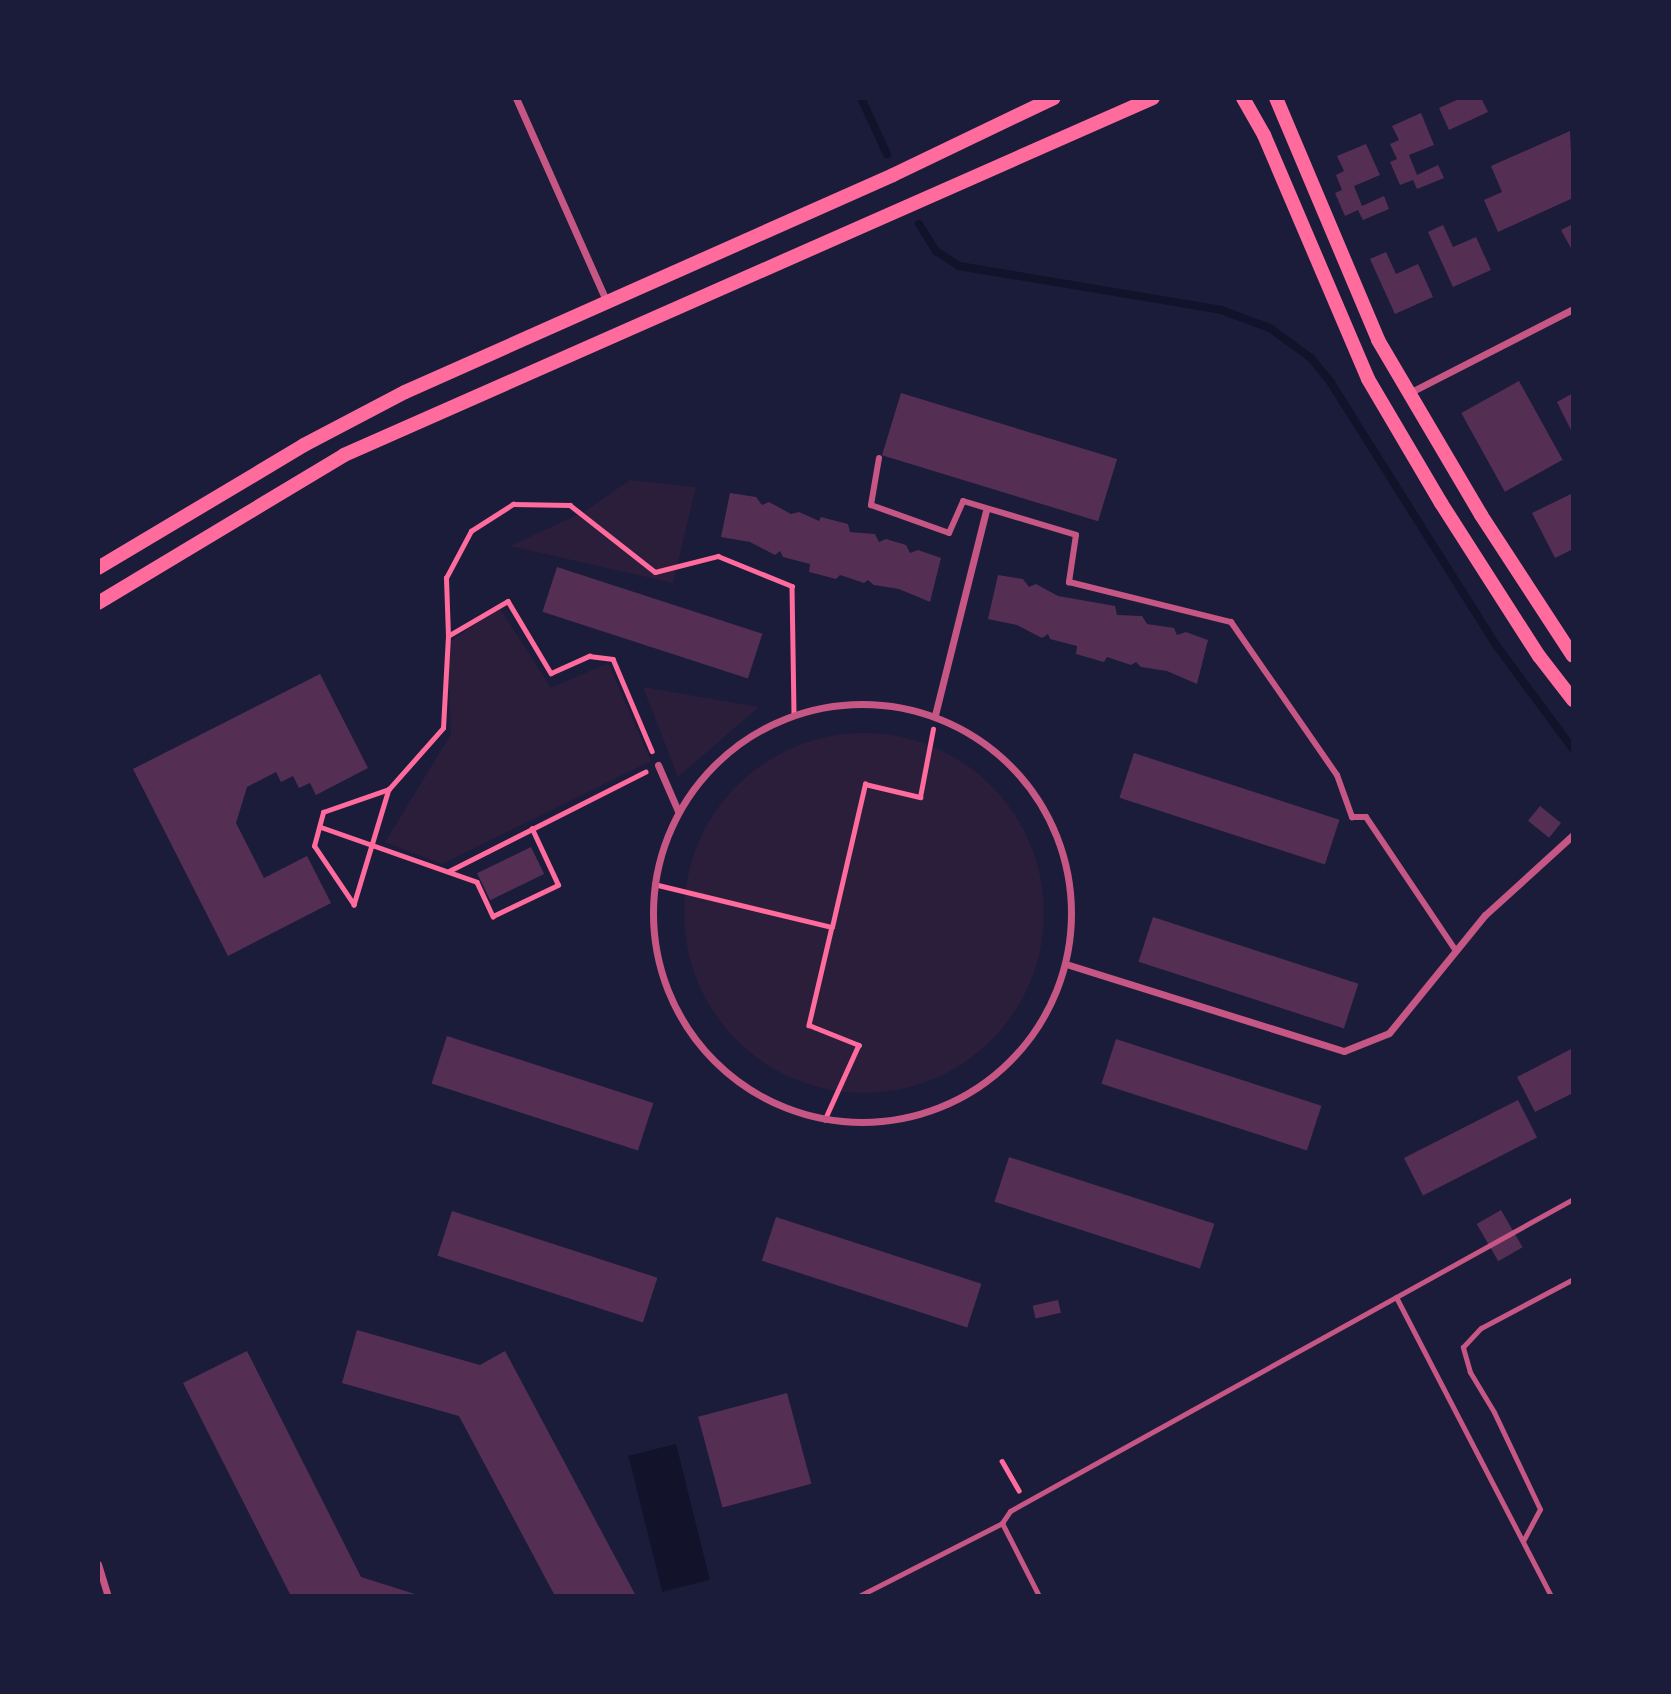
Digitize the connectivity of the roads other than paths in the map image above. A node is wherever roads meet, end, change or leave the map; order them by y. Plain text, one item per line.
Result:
1 (516, 98) edge
2 (1054, 98) edge
3 (1153, 98) edge
4 (1242, 98) edge
5 (1276, 98) edge
6 (607, 303) junction
7 (1573, 309) edge
8 (1409, 393) junction
9 (879, 458) dead end
10 (986, 511) junction
11 (98, 568) edge
12 (98, 603) edge
13 (1573, 656) edge
14 (1573, 701) edge
15 (935, 715) junction
16 (658, 765) road end
17 (678, 811) junction
18 (1573, 835) edge
19 (1456, 951) junction
20 (1066, 964) junction
21 (1573, 1199) edge
22 (1573, 1279) edge
23 (1396, 1297) junction
24 (1002, 1523) junction
25 (1523, 1541) junction
26 (98, 1564) edge
27 (108, 1596) edge
28 (859, 1596) edge
29 (1039, 1596) edge
30 (1551, 1596) edge

1 - 6 street
2 - 6 main road
3 - 12 main road
4 - 14 main road
5 - 8 main road
6 - 11 main road
7 - 8 street
8 - 13 main road
9 - 10 street
10 - 15 street
10 - 19 street
15 - 17 street
15 - 20 street
16 - 17 street
17 - 20 street
18 - 19 street
19 - 20 street
21 - 23 lane
22 - 25 lane
23 - 24 lane
23 - 25 lane
24 - 28 lane
24 - 29 lane
25 - 30 lane
26 - 27 street

